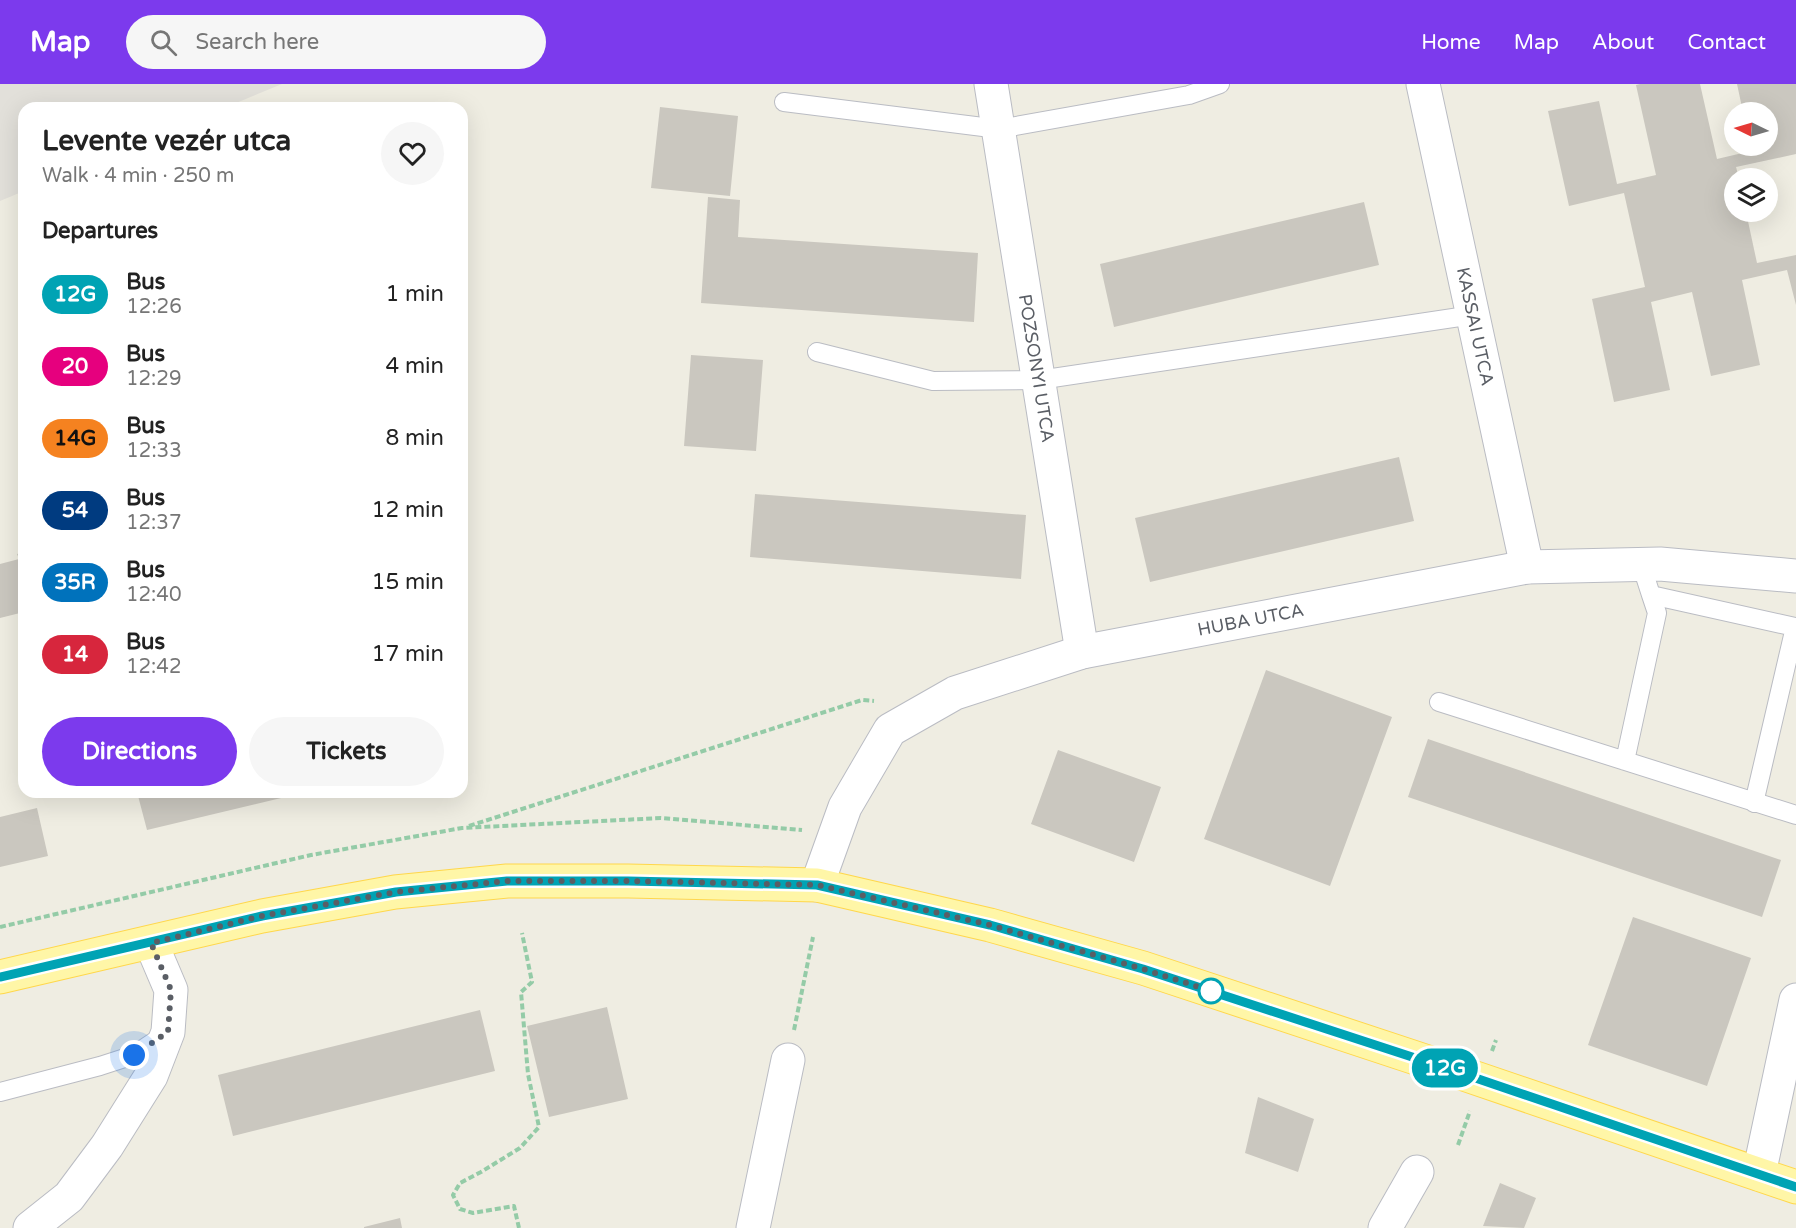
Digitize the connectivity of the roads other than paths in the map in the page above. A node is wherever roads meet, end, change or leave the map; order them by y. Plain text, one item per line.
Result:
1 (991, 84) edge
2 (1220, 84) edge
3 (1423, 84) edge
4 (784, 102) dead end
5 (999, 129) junction
6 (1473, 315) junction
7 (817, 352) dead end
8 (1039, 380) junction
9 (1527, 567) junction
10 (1796, 576) edge
11 (1646, 580) junction
12 (1082, 652) junction
13 (1439, 702) dead end
14 (1625, 761) junction
15 (1754, 803) junction
16 (1796, 815) edge
17 (817, 885) junction
18 (151, 943) junction
19 (0, 977) edge
20 (1796, 1000) edge
21 (168, 1032) junction
22 (788, 1060) road end
23 (0, 1092) edge
24 (1417, 1172) dead end
25 (1759, 1174) junction
26 (1796, 1187) edge
27 (30, 1228) edge
28 (753, 1228) edge
29 (1386, 1228) edge

1 - 5 street, POZSONYI UTCA
2 - 5 lane
3 - 6 street, KASSAI UTCA
4 - 5 lane
5 - 8 street, POZSONYI UTCA
6 - 8 lane
6 - 9 street, KASSAI UTCA
7 - 8 lane
8 - 12 street, POZSONYI UTCA
9 - 11 street, HUBA UTCA
9 - 12 street, HUBA UTCA
10 - 11 street, HUBA UTCA
11 - 14 lane
11 - 15 lane
12 - 17 street, HUBA UTCA
13 - 14 lane
14 - 15 lane
15 - 16 lane
17 - 18 main road
17 - 25 main road
18 - 19 main road
18 - 21 street
20 - 25 street
21 - 23 lane
21 - 27 street
22 - 28 street
24 - 29 street
25 - 26 main road

